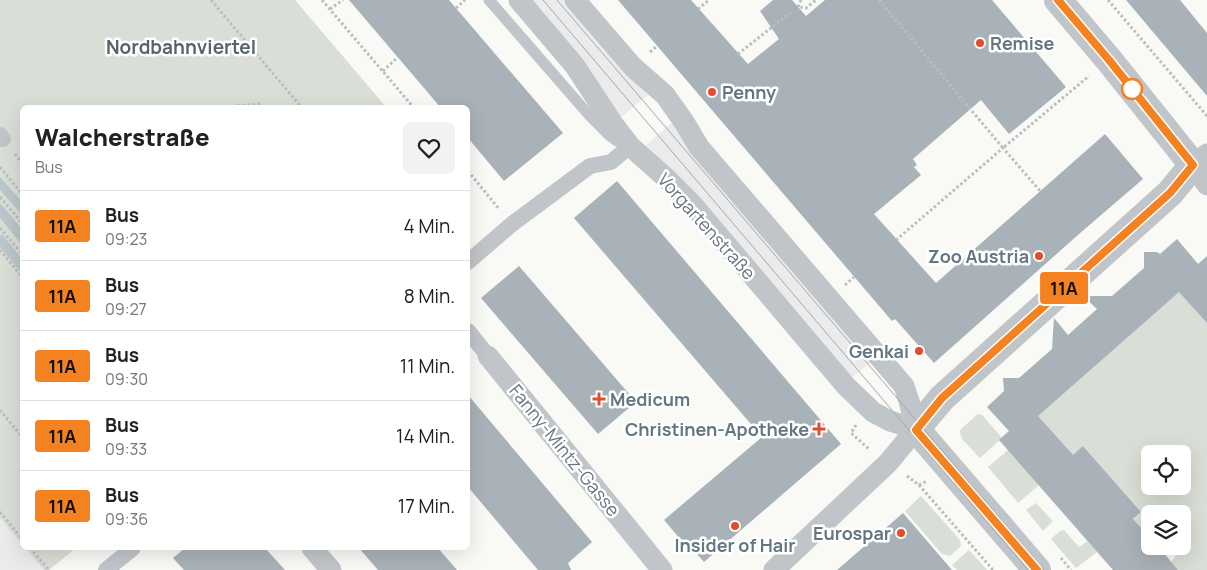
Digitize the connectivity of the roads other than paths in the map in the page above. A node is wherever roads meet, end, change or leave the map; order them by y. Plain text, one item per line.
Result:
1 (489, 0) edge
2 (519, 0) edge
3 (574, 0) edge
4 (1058, 0) edge
5 (630, 146) junction
6 (1202, 168) edge
7 (470, 260) edge
8 (470, 334) edge
9 (488, 356) joint
10 (916, 430) junction
11 (131, 550) edge
12 (314, 550) edge
13 (106, 570) edge
14 (331, 570) edge
15 (662, 570) edge
16 (774, 570) edge
17 (1037, 570) edge

1 - 5 lane
2 - 5 street, Vorgartenstraße
3 - 10 street
4 - 6 street
5 - 7 street
5 - 10 street, Vorgartenstraße
6 - 10 street
8 - 9 street, Fanny-Mintz-Gasse
9 - 15 street, Fanny-Mintz-Gasse
10 - 16 street
10 - 17 street
11 - 13 street
12 - 14 street

